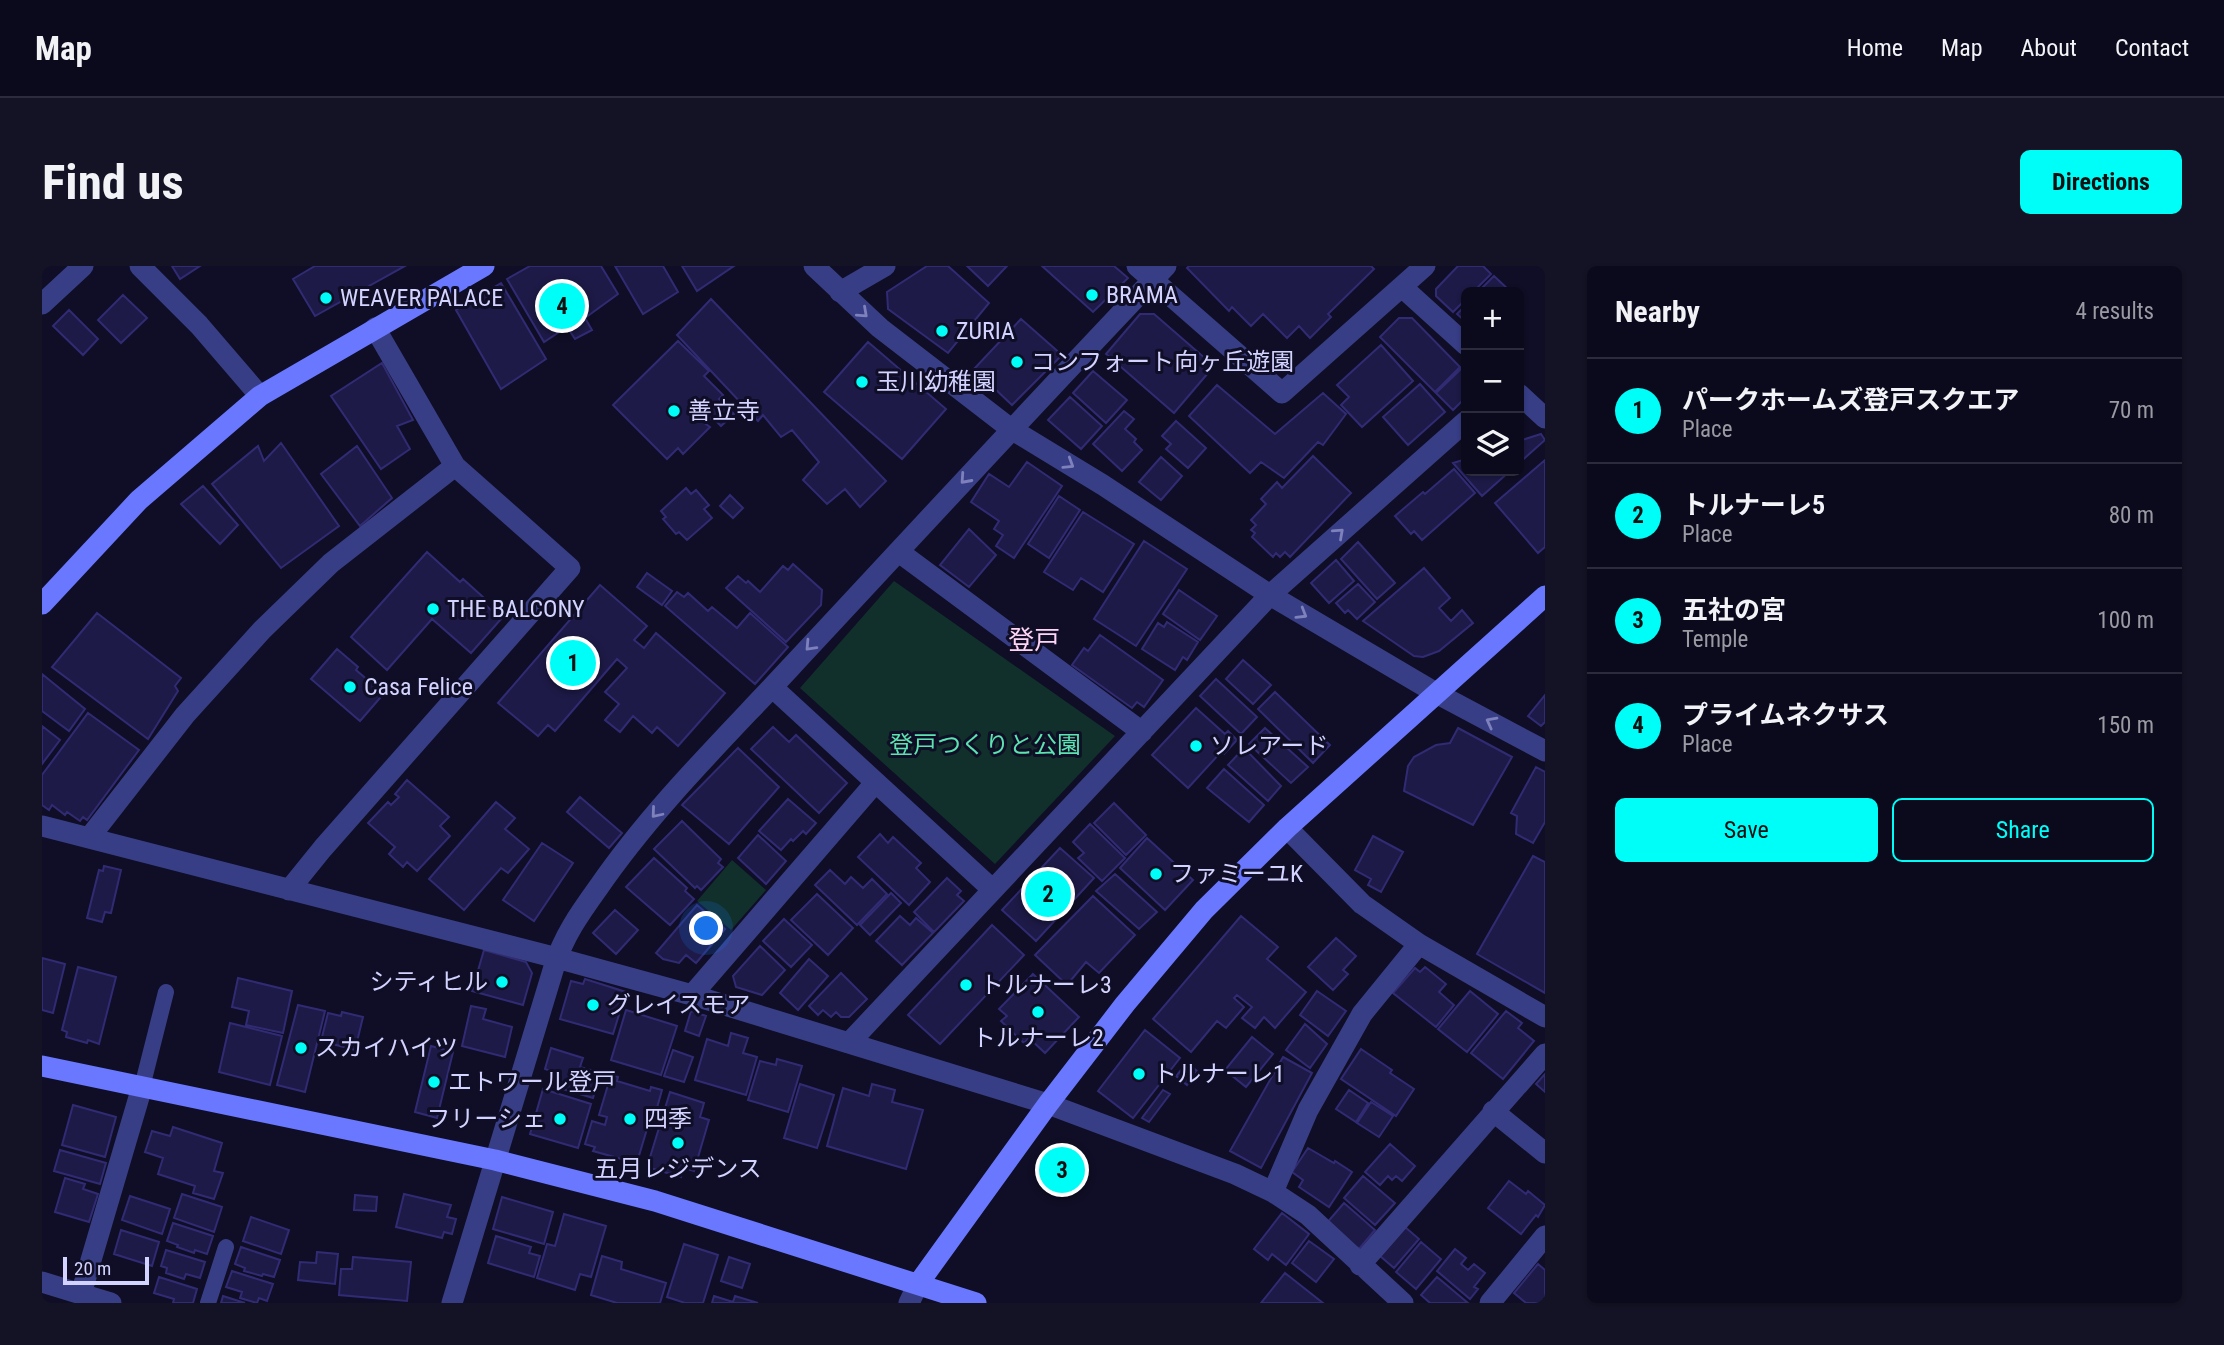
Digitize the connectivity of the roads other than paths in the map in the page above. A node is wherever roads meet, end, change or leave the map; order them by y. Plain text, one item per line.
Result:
1 (83, 266) edge
2 (139, 266) edge
3 (484, 266) edge
4 (814, 266) edge
5 (885, 266) edge
6 (1425, 266) edge
7 (1152, 270) edge
8 (1402, 286) junction
9 (840, 292) junction
10 (42, 304) edge
11 (375, 328) junction
12 (1461, 340) edge
13 (260, 396) junction
14 (1524, 399) edge
15 (1545, 418) edge
16 (1461, 425) edge
17 (1011, 429) junction
18 (455, 466) junction
19 (899, 552) junction
20 (1270, 595) junction
21 (1545, 596) edge
22 (42, 604) edge
23 (772, 687) junction
24 (1436, 693) junction
25 (1142, 732) junction
26 (1545, 751) edge
27 (875, 783) junction
28 (42, 826) edge
29 (1287, 828) junction
30 (89, 838) junction
31 (289, 890) junction
32 (993, 890) junction
33 (1419, 944) junction
34 (557, 958) junction
35 (166, 992) dead end
36 (692, 995) junction
37 (1545, 1017) edge
38 (849, 1043) junction
39 (1545, 1054) edge
40 (42, 1066) edge
41 (142, 1087) junction
42 (1048, 1104) junction
43 (1493, 1111) junction
44 (1545, 1153) edge
45 (495, 1160) junction
46 (1273, 1192) junction
47 (1545, 1236) edge
48 (226, 1247) dead end
49 (1360, 1265) junction
50 (42, 1282) edge
51 (913, 1293) edge
52 (81, 1294) junction
53 (111, 1303) edge
54 (208, 1303) edge
55 (452, 1303) edge
56 (976, 1303) edge
57 (1403, 1303) edge
58 (1490, 1303) edge

1 - 10 street
2 - 13 street
3 - 11 street
4 - 9 street
5 - 9 street
6 - 8 street
7 - 8 street
7 - 17 street
8 - 12 street
9 -> 17 street
11 - 13 street
11 - 18 street
13 - 22 street
14 - 15 street
20 -> 16 street
17 -> 19 street
17 -> 20 street
18 - 30 street
18 - 31 street
19 -> 23 street
19 - 25 street
20 -> 24 street
20 - 25 street
21 - 24 street
23 - 27 street
23 -> 34 street
26 -> 24 street
24 - 29 street
25 - 32 street
27 - 32 street
27 - 36 street
28 - 30 street
29 - 33 street
29 - 42 street
30 - 31 street
31 - 34 street
32 - 38 street
33 - 37 street
33 - 46 street
34 - 36 street
34 - 45 street
35 - 41 lane
36 - 38 street
38 - 42 street
39 - 43 street
40 - 41 street
41 - 45 street
41 - 52 street
42 - 46 street
42 - 51 street
43 - 44 street
43 - 49 street
45 - 51 street
45 - 55 street
46 - 49 street
47 - 58 street
48 - 54 lane
49 - 57 street
50 - 52 street
51 - 56 street
52 - 53 street

